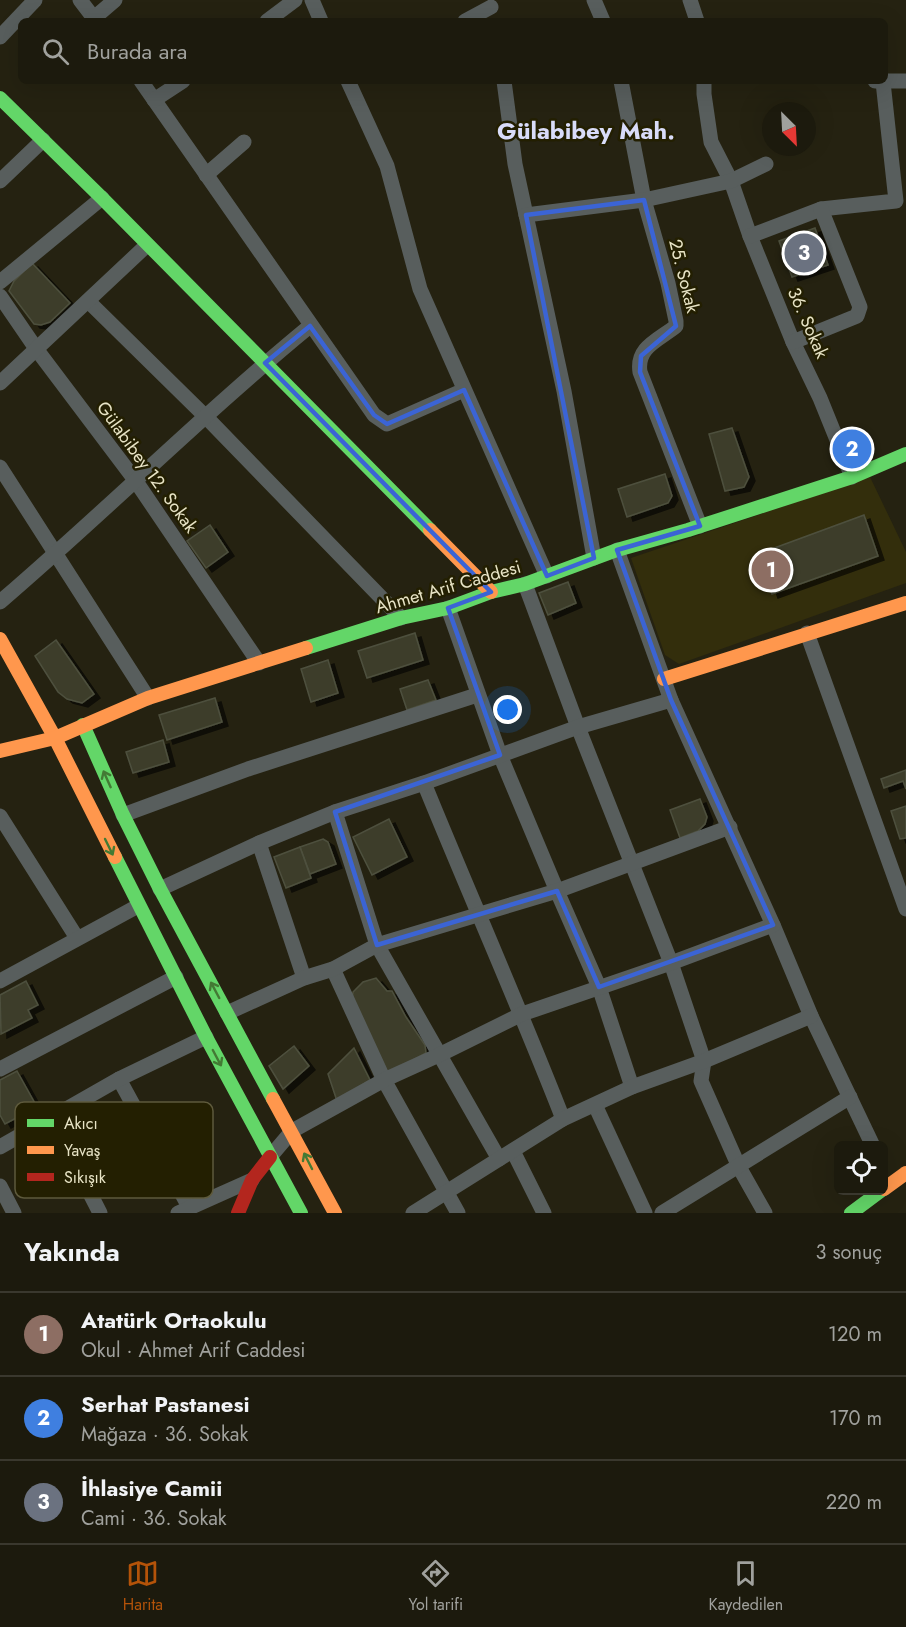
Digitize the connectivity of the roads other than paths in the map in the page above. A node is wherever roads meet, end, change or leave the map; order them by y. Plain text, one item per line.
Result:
1 (35, 0) edge
2 (80, 0) edge
3 (115, 0) edge
4 (296, 0) edge
5 (312, 0) edge
6 (594, 0) edge
7 (690, 0) edge
8 (491, 9) edge
9 (94, 18) edge
10 (96, 18) edge
11 (271, 18) edge
12 (320, 18) edge
13 (472, 18) edge
14 (602, 18) edge
15 (696, 18) edge
16 (0, 37) edge
17 (906, 81) edge
18 (888, 82) edge
19 (143, 84) edge
20 (178, 84) edge
21 (351, 84) edge
22 (504, 84) edge
23 (622, 84) edge
24 (704, 84) edge
25 (883, 84) edge
26 (0, 98) edge
27 (154, 100) junction
28 (43, 140) junction
29 (244, 142) dead end
30 (766, 164) dead end
31 (206, 175) junction
32 (0, 181) edge
33 (731, 182) junction
34 (102, 198) junction
35 (644, 200) junction
36 (901, 200) edge
37 (821, 209) junction
38 (526, 215) junction
39 (750, 236) junction
40 (147, 245) junction
41 (0, 282) edge
42 (0, 296) edge
43 (88, 301) junction
44 (310, 326) junction
45 (793, 342) junction
46 (37, 350) junction
47 (264, 363) junction
48 (0, 383) edge
49 (464, 390) junction
50 (206, 417) junction
51 (906, 454) edge
52 (0, 467) edge
53 (852, 477) junction
54 (135, 480) junction
55 (700, 526) junction
56 (617, 550) junction
57 (56, 554) junction
58 (594, 558) junction
59 (547, 576) junction
60 (525, 584) junction
61 (491, 592) junction
62 (0, 602) edge
63 (906, 603) edge
64 (448, 608) junction
65 (401, 618) junction
66 (807, 633) junction
67 (0, 639) edge
68 (259, 663) junction
69 (664, 679) junction
70 (477, 695) junction
71 (148, 698) junction
72 (671, 700) junction
73 (83, 725) junction
74 (578, 727) junction
75 (55, 738) junction
76 (0, 751) edge
77 (500, 755) junction
78 (424, 783) junction
79 (335, 812) junction
80 (123, 815) junction
81 (0, 816) edge
82 (730, 827) junction
83 (259, 843) junction
84 (633, 863) junction
85 (160, 890) junction
86 (556, 891) junction
87 (138, 906) junction
88 (906, 909) edge
89 (477, 915) junction
90 (773, 925) junction
91 (77, 938) junction
92 (377, 945) junction
93 (671, 963) junction
94 (333, 969) junction
95 (2, 977) edge
96 (176, 977) junction
97 (304, 978) junction
98 (599, 987) junction
99 (227, 1013) junction
100 (522, 1014) junction
101 (811, 1016) junction
102 (206, 1037) junction
103 (439, 1055) junction
104 (704, 1061) junction
105 (0, 1069) edge
106 (119, 1079) junction
107 (384, 1080) junction
108 (632, 1087) junction
109 (850, 1097) junction
110 (80, 1102) edge
111 (130, 1102) edge
112 (595, 1105) junction
113 (563, 1119) junction
114 (292, 1131) junction
115 (15, 1139) edge
116 (871, 1141) edge
117 (0, 1147) edge
118 (513, 1151) junction
119 (270, 1157) junction
120 (499, 1160) junction
121 (739, 1167) junction
122 (906, 1173) edge
123 (252, 1180) junction
124 (0, 1186) edge
125 (888, 1186) edge
126 (446, 1193) junction
127 (875, 1195) edge
128 (213, 1197) edge
129 (92, 1198) edge
130 (211, 1198) edge
131 (183, 1210) edge
132 (14, 1213) edge
133 (100, 1213) edge
134 (238, 1213) edge
135 (301, 1213) edge
136 (335, 1213) edge
137 (413, 1213) edge
138 (458, 1213) edge
139 (544, 1213) edge
140 (645, 1213) edge
141 (662, 1213) edge
142 (765, 1213) edge
143 (851, 1213) edge

1 - 16 street
2 - 9 street
3 - 10 street
4 - 11 street
5 - 12 street
6 - 14 street
7 - 15 street
8 - 13 street
17 - 18 street
19 - 27 street
20 - 27 street
21 - 49 street
22 - 38 street
23 - 35 street, 25. Sokak
24 - 33 street, 36. Sokak
25 - 36 street
26 - 28 street
27 - 31 street
28 - 32 street
28 - 34 street
29 - 31 street
30 - 33 street
31 - 44 street
33 - 35 street
33 - 39 street, 36. Sokak
34 - 40 street
34 - 41 street
35 - 38 street
35 - 55 street, 25. Sokak
36 - 37 street
37 - 39 street
37 - 45 street
38 - 58 street
39 - 45 street, 36. Sokak
40 - 43 street
40 - 47 street
42 - 46 street, Gülabibey 12. Sokak
43 - 46 street
43 - 50 street
44 - 47 street
44 - 49 street
45 - 53 street, 36. Sokak
46 - 48 street
46 - 54 street, Gülabibey 12. Sokak
47 - 50 street
47 - 61 street
49 - 59 street
50 - 54 street
50 - 65 street
51 - 53 street, Ahmet Arif Caddesi
52 - 57 street
53 - 55 street, Ahmet Arif Caddesi
54 - 57 street
54 - 68 street, Gülabibey 12. Sokak
55 - 56 street, Ahmet Arif Caddesi
56 - 58 street, Ahmet Arif Caddesi
56 - 69 street
57 - 62 street
57 - 71 street
58 - 59 street, Ahmet Arif Caddesi
59 - 60 street, Ahmet Arif Caddesi
60 - 61 street, Ahmet Arif Caddesi
60 - 74 street
61 - 64 street, Ahmet Arif Caddesi
63 - 66 street
64 - 65 street, Ahmet Arif Caddesi
64 - 70 street
65 - 68 street, Ahmet Arif Caddesi
66 - 69 street
66 - 88 street
67 - 75 street
68 - 71 street, Ahmet Arif Caddesi
69 - 72 street
70 - 77 street
70 - 80 street
71 - 73 street, Ahmet Arif Caddesi
72 - 74 street
72 - 82 street
73 - 75 street, Ahmet Arif Caddesi
80 -> 73 street
74 - 77 street
74 - 84 street
75 - 76 street, Ahmet Arif Caddesi
75 -> 87 street
77 - 78 street
77 - 86 street
78 - 79 street
78 - 89 street
79 - 83 street
79 - 92 street
80 - 85 street
81 - 91 street
82 - 84 street
82 - 90 street
83 - 85 street
83 - 97 street
84 - 86 street
84 - 93 street
99 -> 85 street
86 - 89 street
86 - 98 street
87 - 91 street
87 - 96 street
89 - 92 street
89 - 100 street
90 - 93 street
90 - 101 street
91 - 95 street
92 - 94 street
92 - 103 street
93 - 98 street
93 - 104 street
94 - 97 street
94 - 107 street
96 - 102 street
96 - 105 street
97 - 99 street
98 - 100 street
98 - 108 street
99 - 114 street
100 - 103 street
100 - 113 street
101 - 104 street
101 - 109 street
102 - 106 street
102 -> 119 street
103 - 107 street
103 - 120 street
104 - 108 street
104 - 121 street
106 - 110 street
106 - 111 street
107 - 114 street
107 - 126 street
108 - 112 street
109 - 116 street
109 - 121 street
112 - 113 street
112 - 140 street
113 - 118 street
114 - 119 street
136 -> 114 street
115 - 117 street
118 - 120 street
118 - 139 street
119 - 123 street
119 - 135 street
120 - 126 street
121 - 141 street
121 - 142 street
122 - 125 street
123 - 128 street
123 - 134 street
124 - 132 street
126 - 137 street
126 - 138 street
127 - 143 street
129 - 133 street
130 - 131 street

